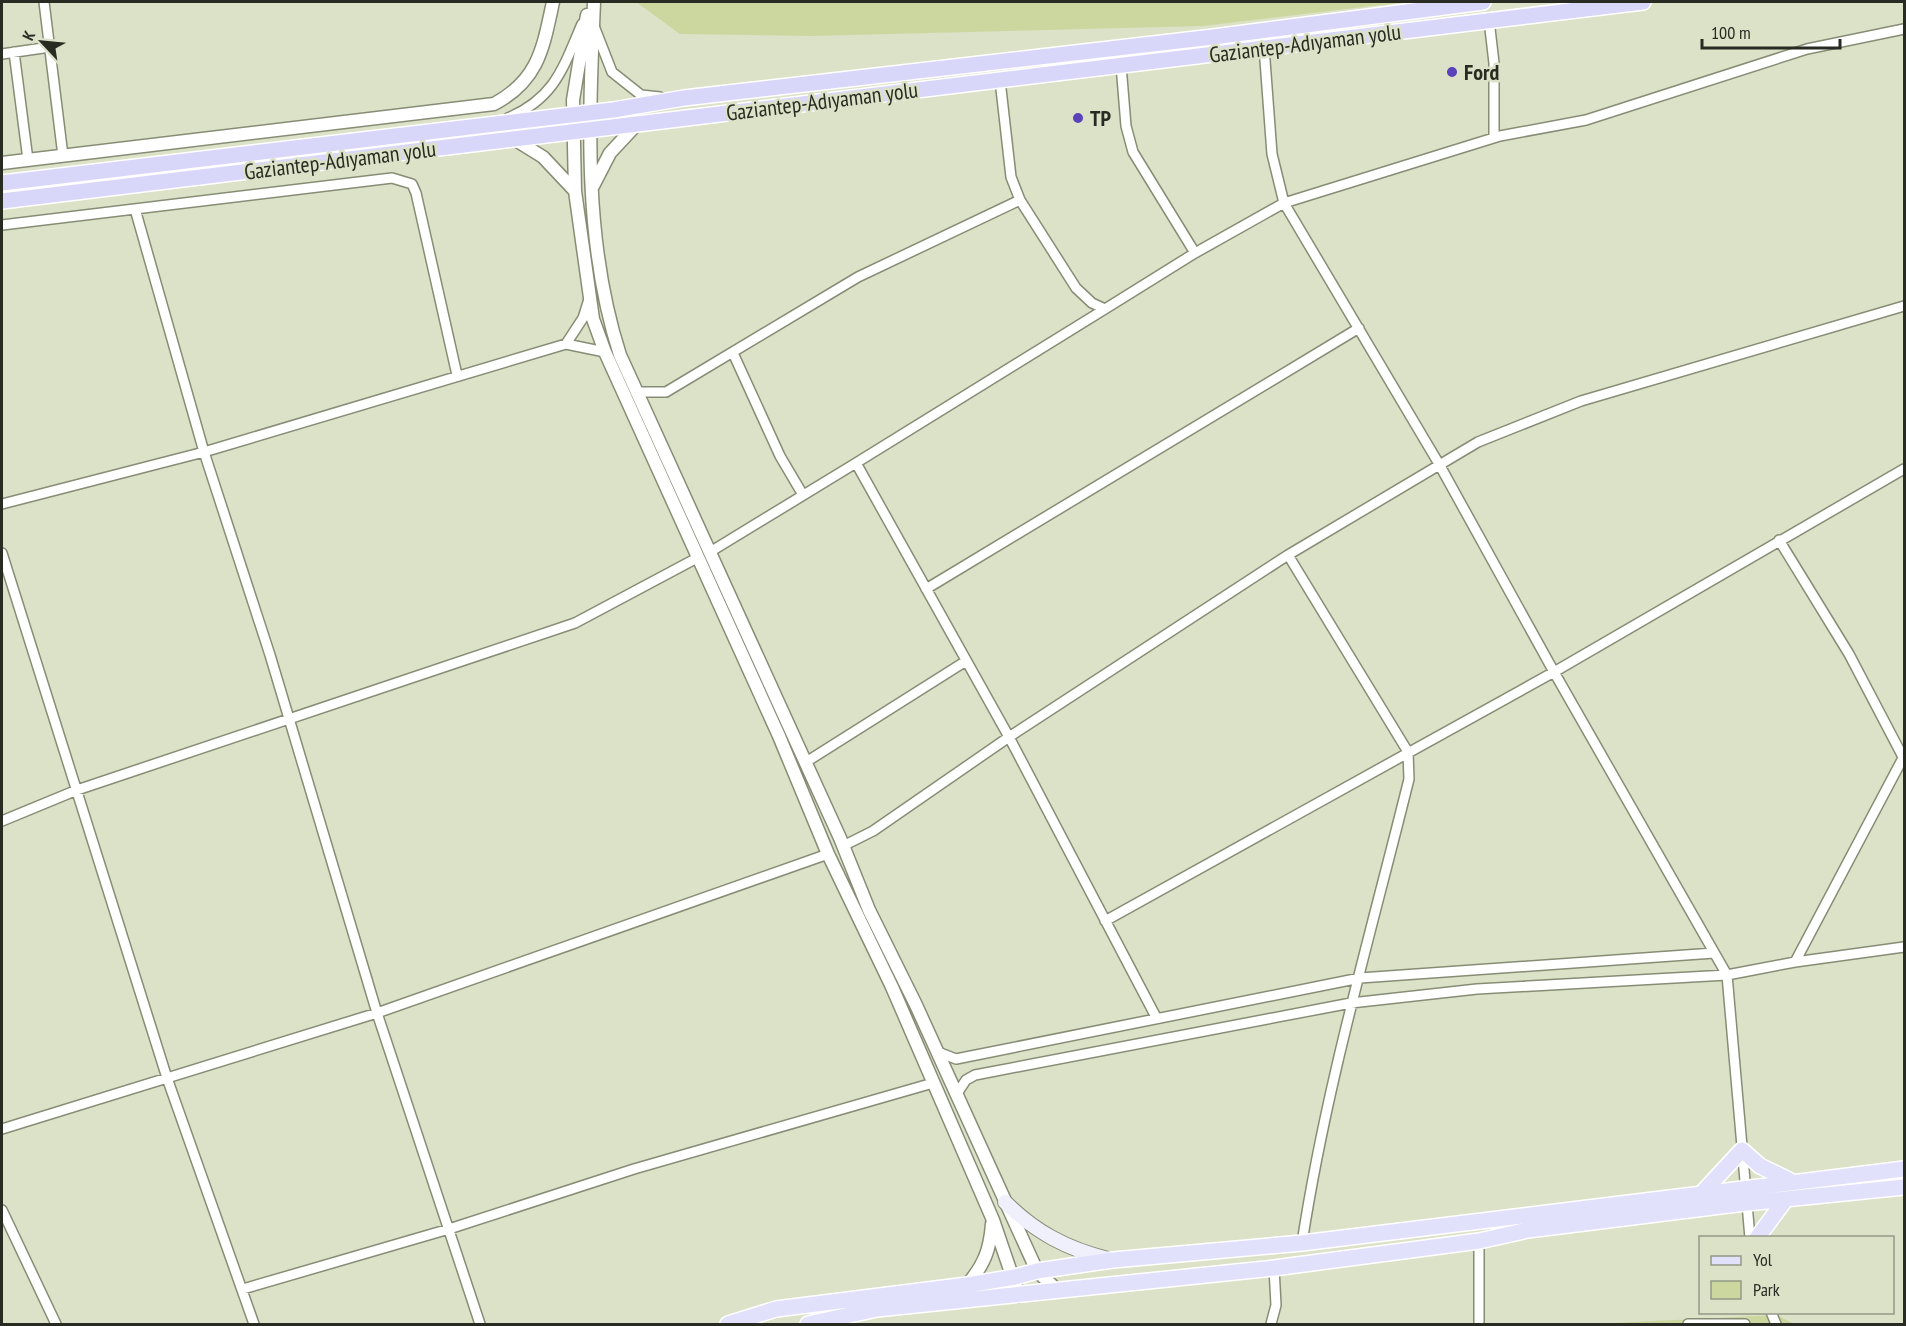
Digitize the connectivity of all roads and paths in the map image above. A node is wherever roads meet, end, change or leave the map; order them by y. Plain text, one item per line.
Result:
1 (44, 2) edge
2 (553, 2) edge
3 (1483, 2) edge
4 (1643, 2) edge
5 (591, 9) edge
6 (1489, 20) junction
7 (1905, 29) edge
8 (50, 47) junction
9 (1264, 47) junction
10 (14, 52) junction
11 (2, 54) edge
12 (1120, 65) junction
13 (1000, 80) junction
14 (684, 98) junction
15 (582, 122) junction
16 (638, 123) junction
17 (496, 124) junction
18 (1494, 138) junction
19 (514, 139) junction
20 (63, 156) junction
21 (28, 160) junction
22 (2, 164) edge
23 (2, 183) edge
24 (592, 187) junction
25 (575, 191) junction
26 (2, 201) edge
27 (1020, 201) junction
28 (1284, 203) junction
29 (135, 209) junction
30 (2, 225) edge
31 (1195, 253) junction
32 (590, 299) junction
33 (1905, 306) edge
34 (1105, 309) junction
35 (1359, 328) junction
36 (566, 344) junction
37 (604, 352) junction
38 (733, 353) junction
39 (457, 375) junction
40 (638, 392) junction
41 (204, 452) junction
42 (856, 462) junction
43 (1438, 464) junction
44 (1905, 469) edge
45 (802, 495) junction
46 (2, 504) edge
47 (1779, 540) junction
48 (710, 552) junction
49 (2, 553) edge
50 (1288, 555) junction
51 (697, 558) junction
52 (926, 589) junction
53 (966, 661) junction
54 (1554, 672) junction
55 (289, 719) junction
56 (1009, 737) junction
57 (1408, 752) junction
58 (1904, 758) edge
59 (806, 762) junction
60 (77, 790) junction
61 (2, 821) edge
62 (843, 846) junction
63 (828, 854) junction
64 (1106, 921) junction
65 (1905, 947) edge
66 (1714, 953) junction
67 (1795, 962) junction
68 (1727, 975) junction
69 (1360, 978) junction
70 (1351, 1003) junction
71 (377, 1013) junction
72 (1156, 1017) junction
73 (937, 1052) junction
74 (167, 1078) junction
75 (933, 1083) junction
76 (956, 1095) junction
77 (2, 1129) edge
78 (1742, 1150) junction
79 (1905, 1169) edge
80 (1795, 1182) junction
81 (1905, 1186) edge
82 (1745, 1187) junction
83 (1702, 1193) junction
84 (1786, 1199) junction
85 (1005, 1202) junction
86 (1746, 1203) junction
87 (2, 1209) edge
88 (993, 1220) junction
89 (449, 1229) junction
90 (1750, 1236) edge
91 (1758, 1236) edge
92 (1479, 1241) junction
93 (1302, 1243) junction
94 (1113, 1260) junction
95 (1274, 1268) junction
96 (1036, 1271) junction
97 (1015, 1277) junction
98 (967, 1285) junction
99 (243, 1289) junction
100 (1058, 1291) junction
101 (1019, 1296) junction
102 (56, 1324) edge
103 (255, 1324) edge
104 (480, 1324) edge
105 (728, 1324) edge
106 (808, 1324) edge
107 (1270, 1324) edge
108 (1479, 1324) edge
109 (1688, 1324) edge
110 (1745, 1324) edge

1 - 8 street
2 - 20 street
3 - 14 highway, Gaziantep-Adıyaman yolu
4 - 6 highway, Gaziantep-Adıyaman yolu
5 - 14 street
5 - 15 street
5 - 17 street
6 - 9 highway, Gaziantep-Adıyaman yolu
6 - 18 street
7 - 18 street
8 - 10 street
8 - 20 street
9 - 12 highway, Gaziantep-Adıyaman yolu
9 - 28 street
10 - 11 street
10 - 21 street
12 - 13 highway, Gaziantep-Adıyaman yolu
12 - 31 street
13 - 16 highway, Gaziantep-Adıyaman yolu
13 - 27 street
14 - 15 highway, Gaziantep-Adıyaman yolu
15 - 16 highway, Gaziantep-Adıyaman yolu
15 - 17 highway, Gaziantep-Adıyaman yolu
15 - 19 highway, Gaziantep-Adıyaman yolu
15 - 24 street
15 - 25 street
16 - 24 street
17 - 23 highway, Gaziantep-Adıyaman yolu
18 - 28 street
19 - 25 street
19 - 26 highway, Gaziantep-Adıyaman yolu
20 - 21 street
21 - 22 street
24 - 40 street
25 - 32 street
27 - 34 street
27 - 38 street
28 - 31 street
28 - 35 street
29 - 30 street
29 - 39 street
29 - 41 street
31 - 34 street
32 - 36 street
32 - 37 street
33 - 43 street
34 - 42 street
35 - 43 street
35 - 52 street
36 - 37 street
36 - 39 street
37 - 51 street
38 - 40 street
38 - 45 street
39 - 41 street
40 - 48 street
41 - 46 street
41 - 55 street
42 - 45 street
42 - 52 street
43 - 50 street
43 - 54 street
44 - 47 street
45 - 48 street
47 - 54 street
47 - 58 street
48 - 59 street
49 - 60 street
50 - 56 street
50 - 57 street
51 - 55 street
51 - 63 street
52 - 53 street
53 - 56 street
53 - 59 street
54 - 57 street
54 - 66 street
55 - 60 street
55 - 71 street
56 - 62 street
56 - 64 street
57 - 64 street
57 - 69 street
58 - 67 street
59 - 62 street
60 - 61 street
60 - 74 street
62 - 73 street
63 - 71 street
63 - 75 street
64 - 72 street
65 - 67 street
66 - 68 street
66 - 69 street
67 - 68 street
68 - 70 street
68 - 78 street
69 - 70 street
69 - 72 street
70 - 76 street
70 - 93 street
71 - 74 street
71 - 89 street
72 - 73 street
73 - 76 street
74 - 77 street
74 - 99 street
75 - 88 street
75 - 89 street
76 - 85 street
78 - 80 main road
78 - 82 street
78 - 83 main road
79 - 80 main road
80 - 82 main road
81 - 84 main road
82 - 83 main road
82 - 86 street
83 - 93 main road
84 - 86 main road
84 - 91 main road
85 - 94 main road
85 - 96 street
86 - 90 street
86 - 92 main road
87 - 102 street
88 - 97 street
88 - 98 street
89 - 99 street
89 - 104 street
92 - 95 main road
92 - 108 street
93 - 94 main road
94 - 96 main road
95 - 100 main road
95 - 107 street
96 - 97 main road
96 - 100 street
97 - 98 main road
97 - 101 street
98 - 105 main road
99 - 103 street
100 - 101 main road
101 - 106 main road
109 - 110 street

